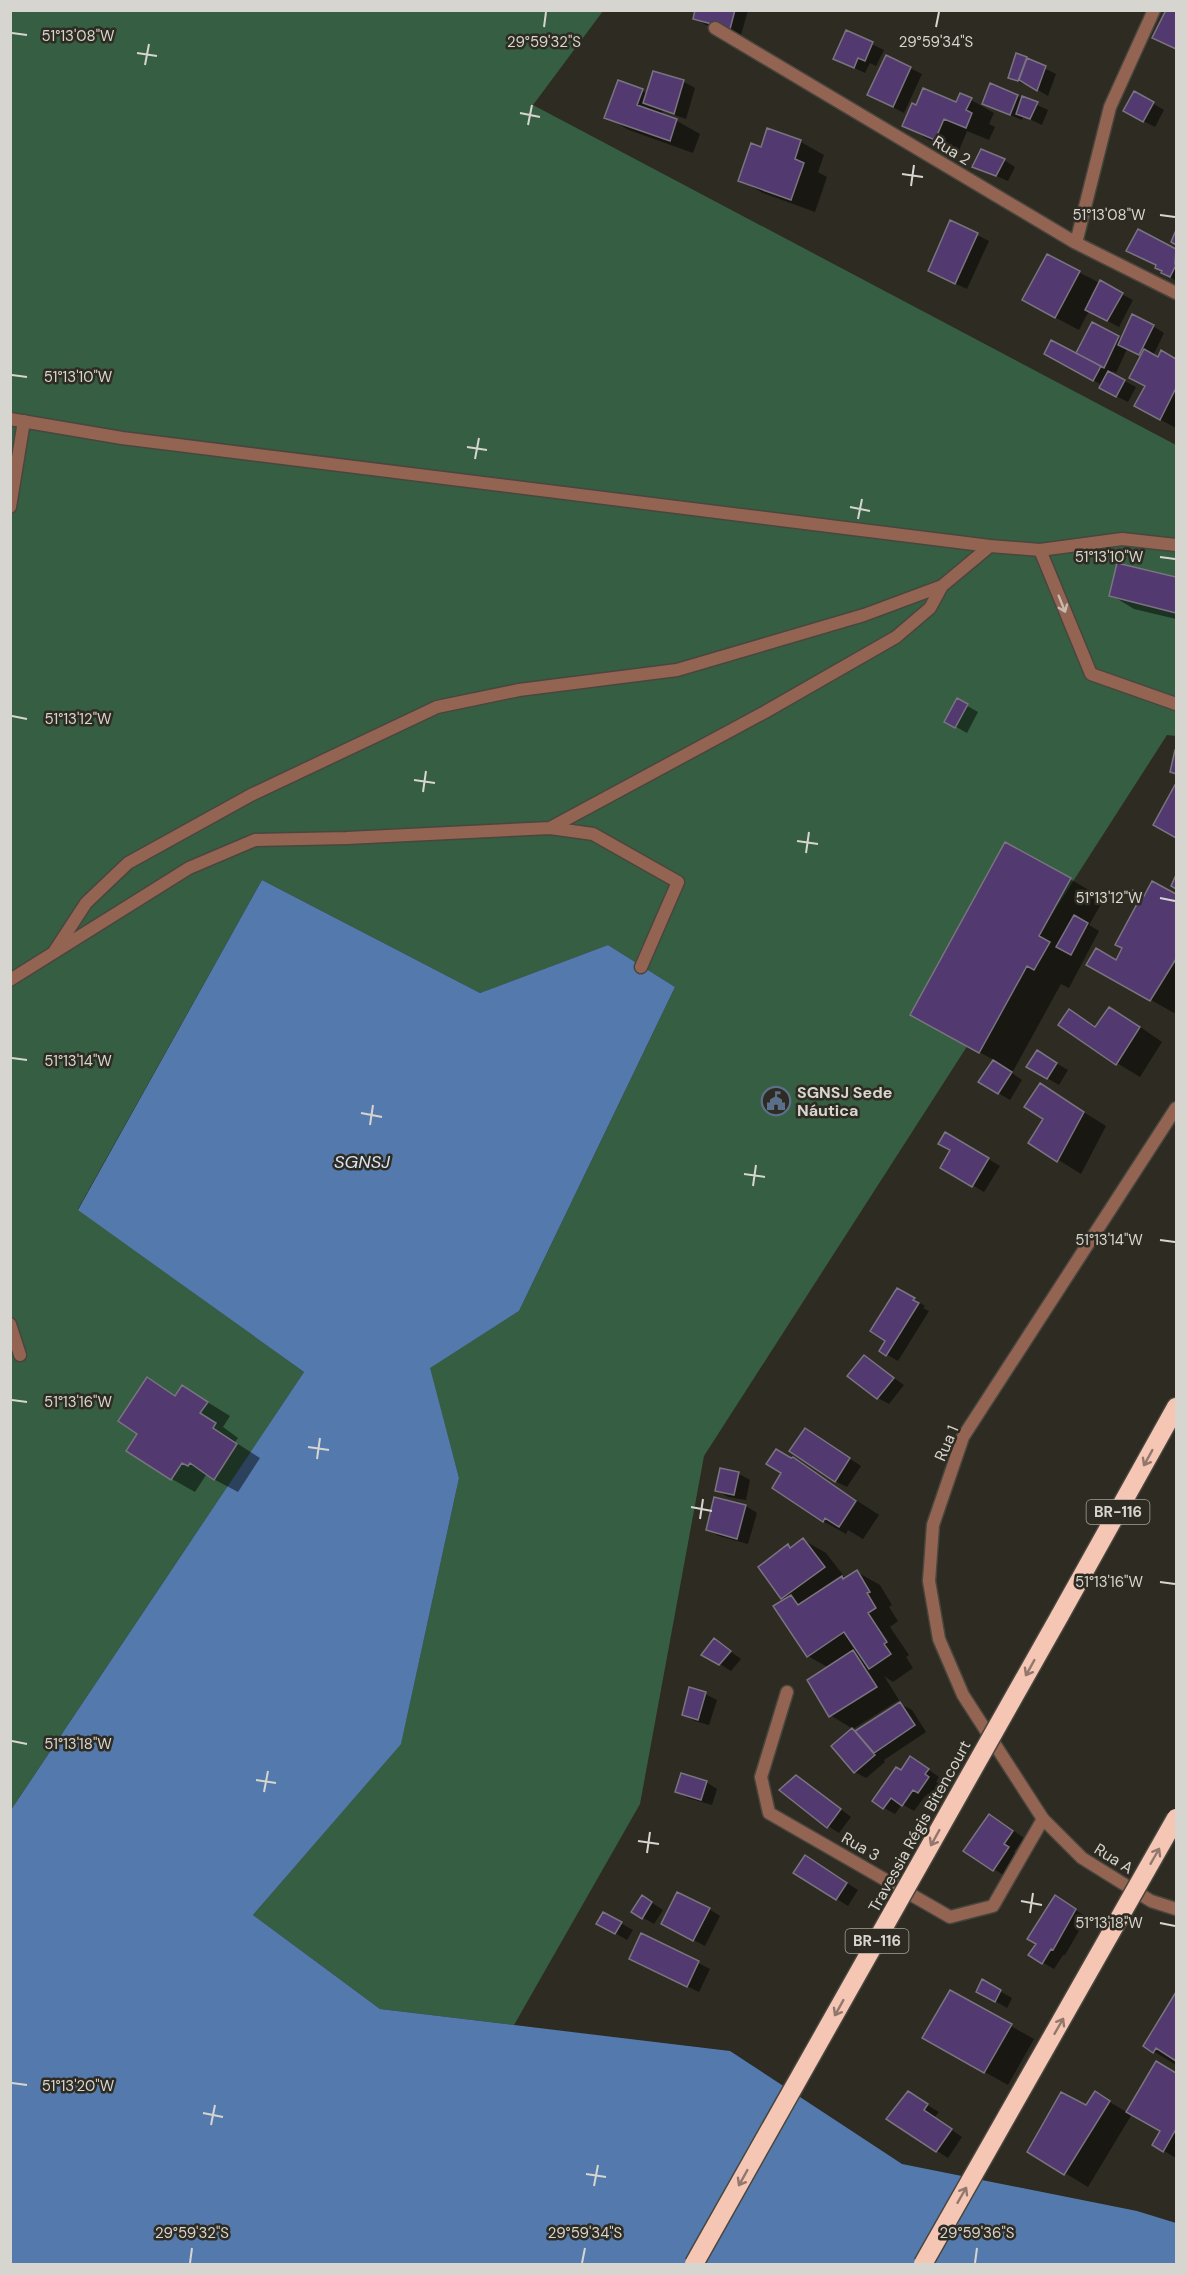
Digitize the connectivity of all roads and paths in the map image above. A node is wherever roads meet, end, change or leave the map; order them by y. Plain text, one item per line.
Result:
1 (1154, 10) edge
2 (715, 28) dead end
3 (1076, 243) junction
4 (1176, 292) edge
5 (10, 419) edge
6 (24, 421) junction
7 (10, 507) edge
8 (1176, 545) edge
9 (990, 546) junction
10 (1040, 550) junction
11 (942, 586) junction
12 (1176, 704) edge
13 (550, 828) junction
14 (54, 952) junction
15 (641, 967) dead end
16 (10, 980) edge
17 (1176, 1108) edge
18 (10, 1324) edge
19 (20, 1355) dead end
20 (1176, 1407) edge
21 (787, 1692) dead end
22 (1176, 1818) edge
23 (1043, 1819) junction
24 (1176, 1909) edge
25 (694, 2265) edge
26 (923, 2265) edge

1 - 3 street
2 - 3 street, Rua 2
3 - 4 street, Rua 2
5 - 6 street
6 - 7 street
6 - 9 street
8 - 10 street
9 - 10 street
9 - 11 street
10 -> 12 street
11 - 13 street
11 - 14 street
13 - 14 street
13 - 15 street
14 - 16 street
17 - 23 street, Rua 1
18 - 19 street
20 -> 25 highway, Travessia Régis Bitencourt / BR-116, bridge
21 - 23 street, Rua 3
26 -> 22 highway, bridge
23 - 24 street, Rua A

